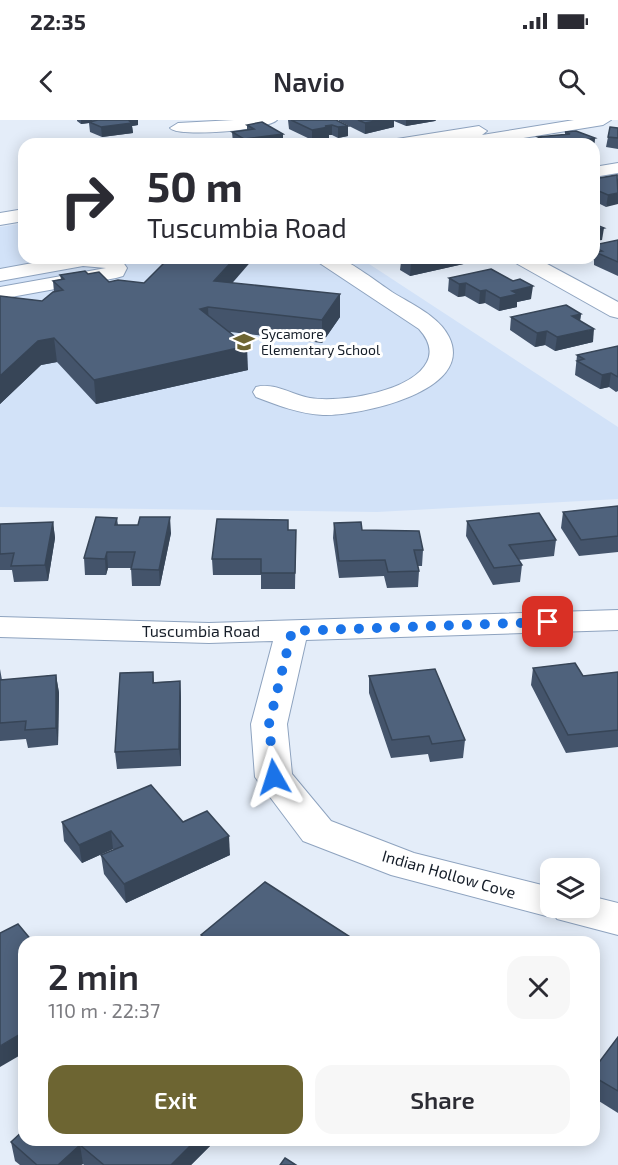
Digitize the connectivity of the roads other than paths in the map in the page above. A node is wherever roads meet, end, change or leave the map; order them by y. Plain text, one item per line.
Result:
1 (270, 120) edge
2 (543, 120) edge
3 (603, 120) edge
4 (175, 124) edge
5 (434, 138) edge
6 (494, 138) edge
7 (618, 168) edge
8 (600, 171) edge
9 (18, 205) edge
10 (0, 208) edge
11 (18, 216) edge
12 (0, 219) edge
13 (61, 264) edge
14 (115, 264) edge
15 (334, 264) edge
16 (532, 264) edge
17 (0, 275) edge
18 (0, 293) edge
19 (618, 311) edge
20 (265, 392) dead end
21 (618, 620) edge
22 (0, 627) edge
23 (292, 631) junction
24 (540, 899) edge
25 (600, 915) edge
26 (618, 919) edge

1 - 4 street
2 - 5 street
3 - 6 street
7 - 8 street
9 - 10 street
11 - 12 street
13 - 17 street
14 - 18 street
15 - 20 street
16 - 19 street
21 - 23 street, Tuscumbia Road
22 - 23 street, Tuscumbia Road
23 - 24 street, Indian Hollow Cove
25 - 26 street

